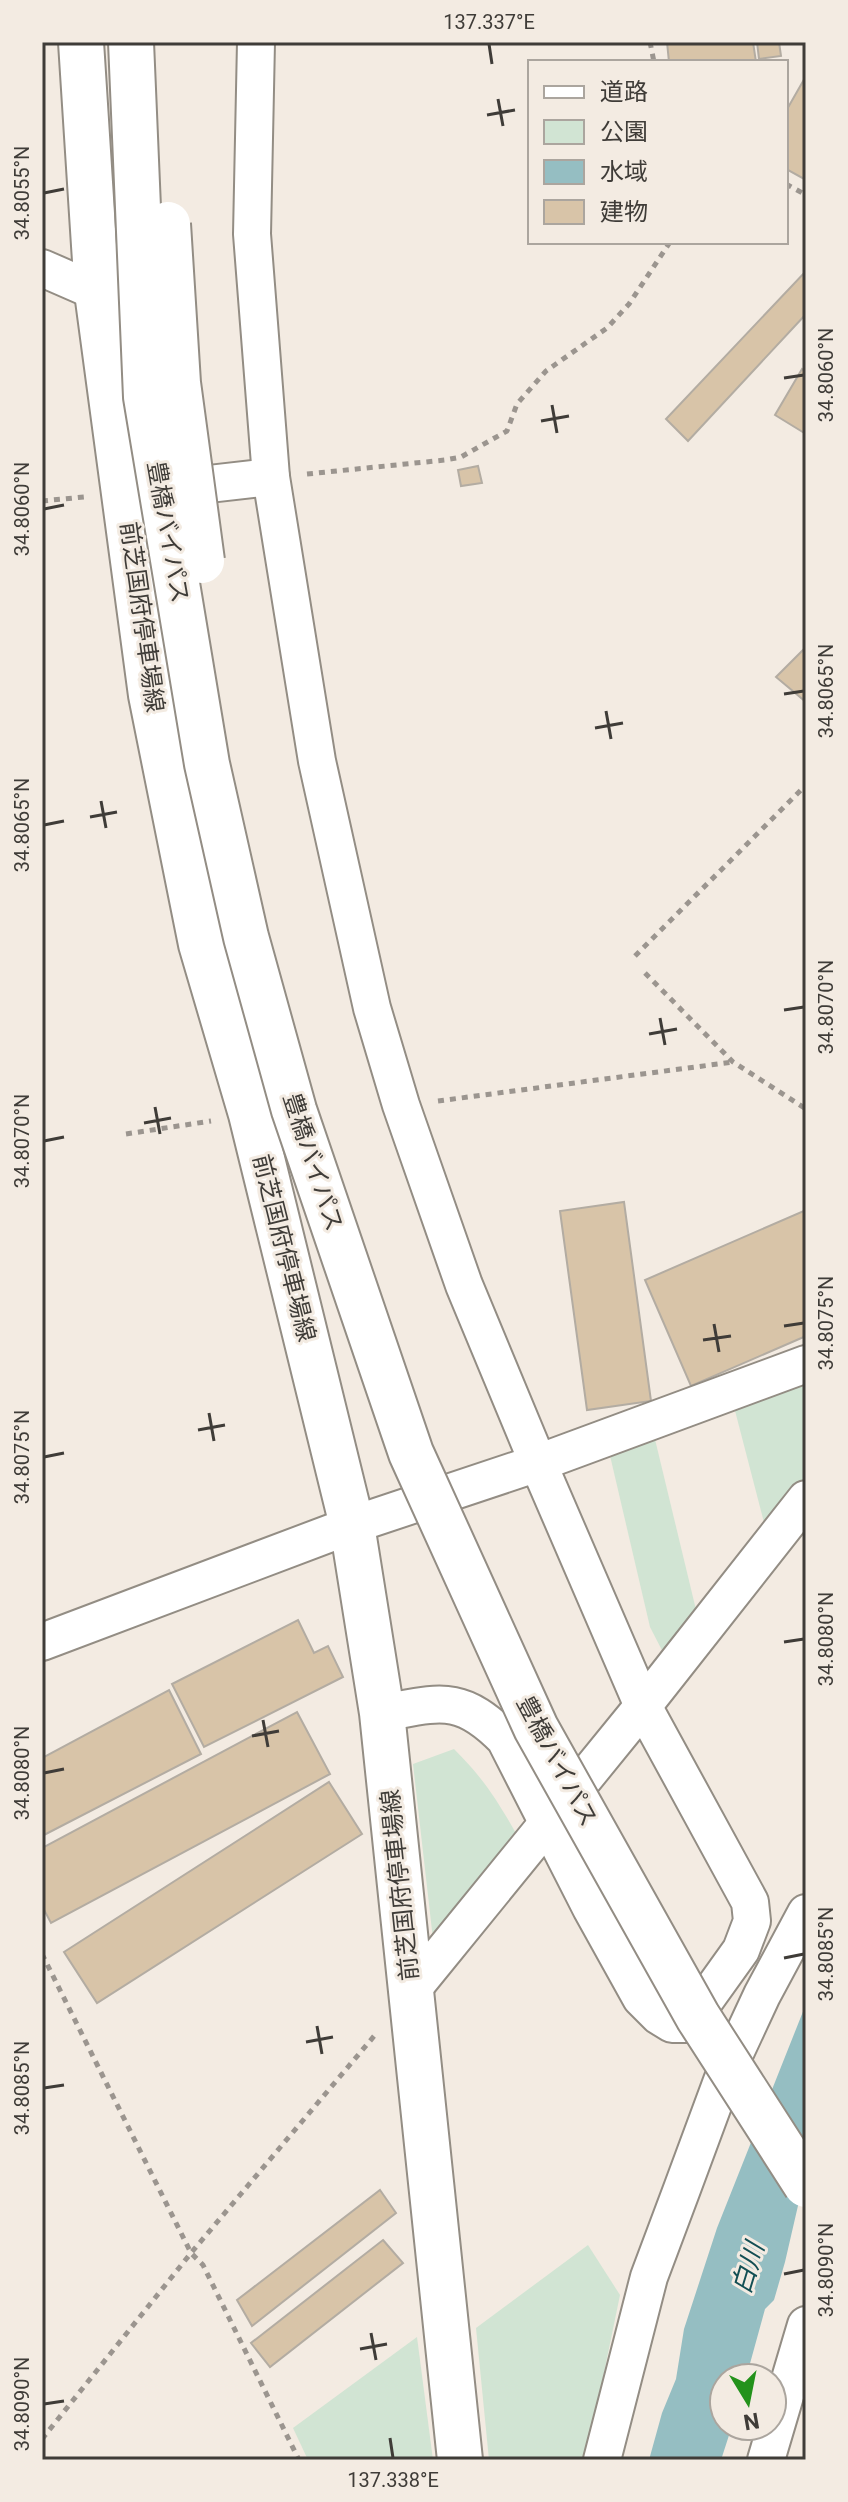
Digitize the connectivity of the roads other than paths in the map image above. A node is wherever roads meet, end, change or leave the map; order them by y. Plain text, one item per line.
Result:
1 (81, 42) edge
2 (131, 42) edge
3 (157, 42) edge
4 (256, 42) edge
5 (42, 268) edge
6 (97, 292) junction
7 (271, 477) junction
8 (125, 493) junction
9 (806, 1364) edge
10 (538, 1463) junction
11 (806, 1499) edge
12 (352, 1525) junction
13 (42, 1642) edge
14 (643, 1706) junction
15 (382, 1713) junction
16 (548, 1823) junction
17 (806, 1913) edge
18 (411, 1991) junction
19 (806, 2143) edge
20 (806, 2185) edge
21 (806, 2325) edge
22 (460, 2460) edge
23 (602, 2460) edge
24 (766, 2460) edge

1 - 6 main road, 前芝国府停車場線
2 - 20 main road, 豊橋バイパス, bridge
3 - 19 main road, 豊橋バイパス, bridge
4 - 7 street
5 - 6 street
6 - 8 main road, 前芝国府停車場線
7 - 8 street
7 - 10 street
8 - 12 main road, 前芝国府停車場線
9 - 10 street
10 - 12 street
10 - 14 street
11 - 14 street
12 - 13 street
12 - 15 main road, 前芝国府停車場線
14 - 16 street
14 - 16 street
15 - 16 street
15 - 18 main road, 前芝国府停車場線
16 - 18 street
17 - 23 street
18 - 22 main road, 前芝国府停車場線
21 - 24 street

